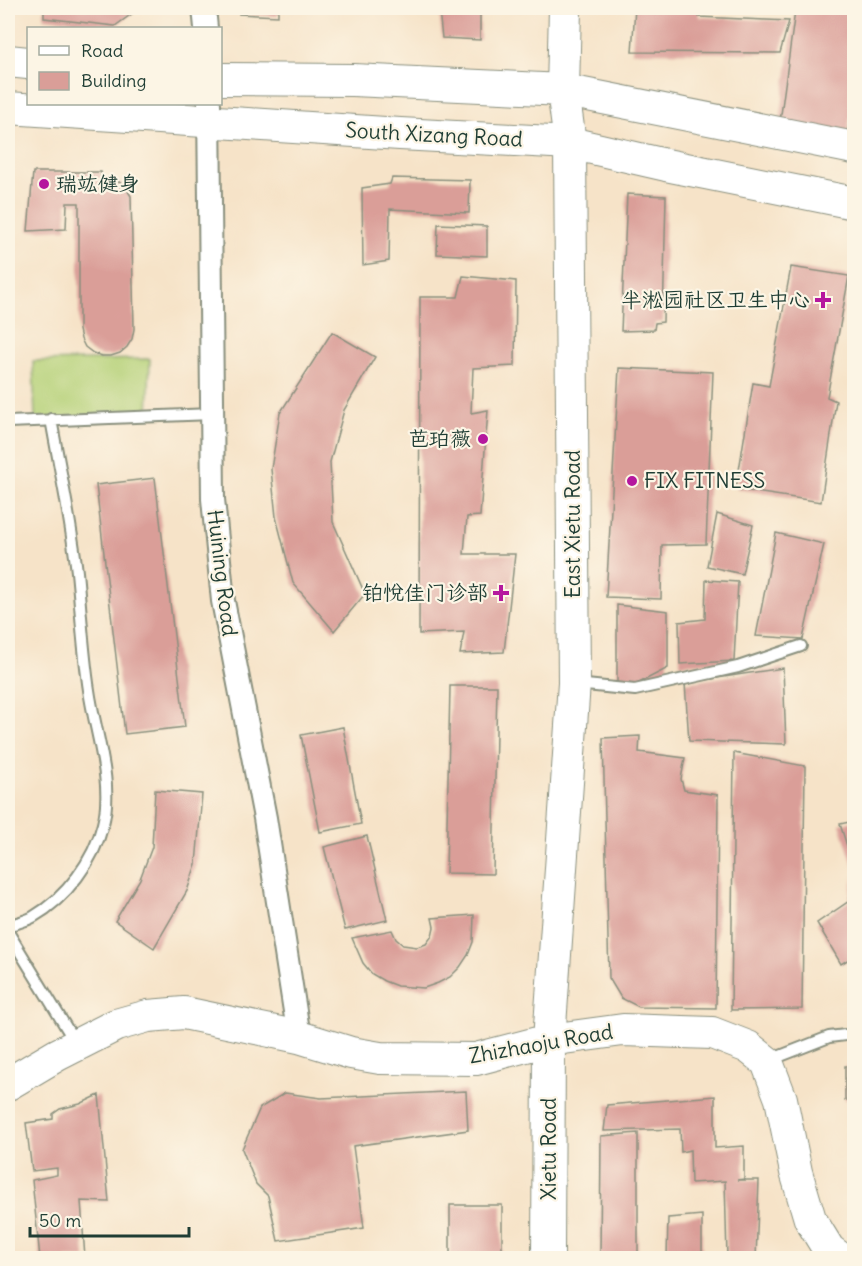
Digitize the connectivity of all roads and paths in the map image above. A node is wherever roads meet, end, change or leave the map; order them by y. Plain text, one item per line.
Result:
1 (204, 8) edge
2 (565, 8) edge
3 (206, 27) edge
4 (8, 61) edge
5 (27, 63) edge
6 (222, 79) edge
7 (563, 90) junction
8 (8, 108) edge
9 (209, 112) edge
10 (570, 143) junction
11 (855, 148) edge
12 (855, 203) edge
13 (212, 414) junction
14 (51, 419) junction
15 (8, 422) edge
16 (801, 646) dead end
17 (574, 683) junction
18 (8, 926) edge
19 (8, 932) edge
20 (855, 1034) edge
21 (299, 1037) junction
22 (549, 1040) junction
23 (77, 1045) junction
24 (767, 1062) junction
25 (8, 1084) edge
26 (548, 1258) edge
27 (840, 1258) edge

1 - 3 street
2 - 7 main road, East Xietu Road
4 - 5 main road
6 - 7 main road
7 - 10 main road, East Xietu Road
7 - 11 main road
8 - 9 main road, South Xizang Road
9 - 10 main road, South Xizang Road
9 - 13 street, Huining Road
10 - 12 main road, South Xizang Road
10 - 17 main road, East Xietu Road
13 - 14 lane
13 - 21 street, Huining Road
14 - 15 lane
14 - 18 lane
16 - 17 lane
17 - 22 main road, East Xietu Road
19 - 23 lane
20 - 24 lane
21 - 22 main road, Zhizhaoju Road
21 - 23 main road, Zhizhaoju Road
22 - 24 main road, Zhizhaoju Road
22 - 26 main road, Xietu Road
23 - 25 main road, Zhizhaoju Road
24 - 27 main road

